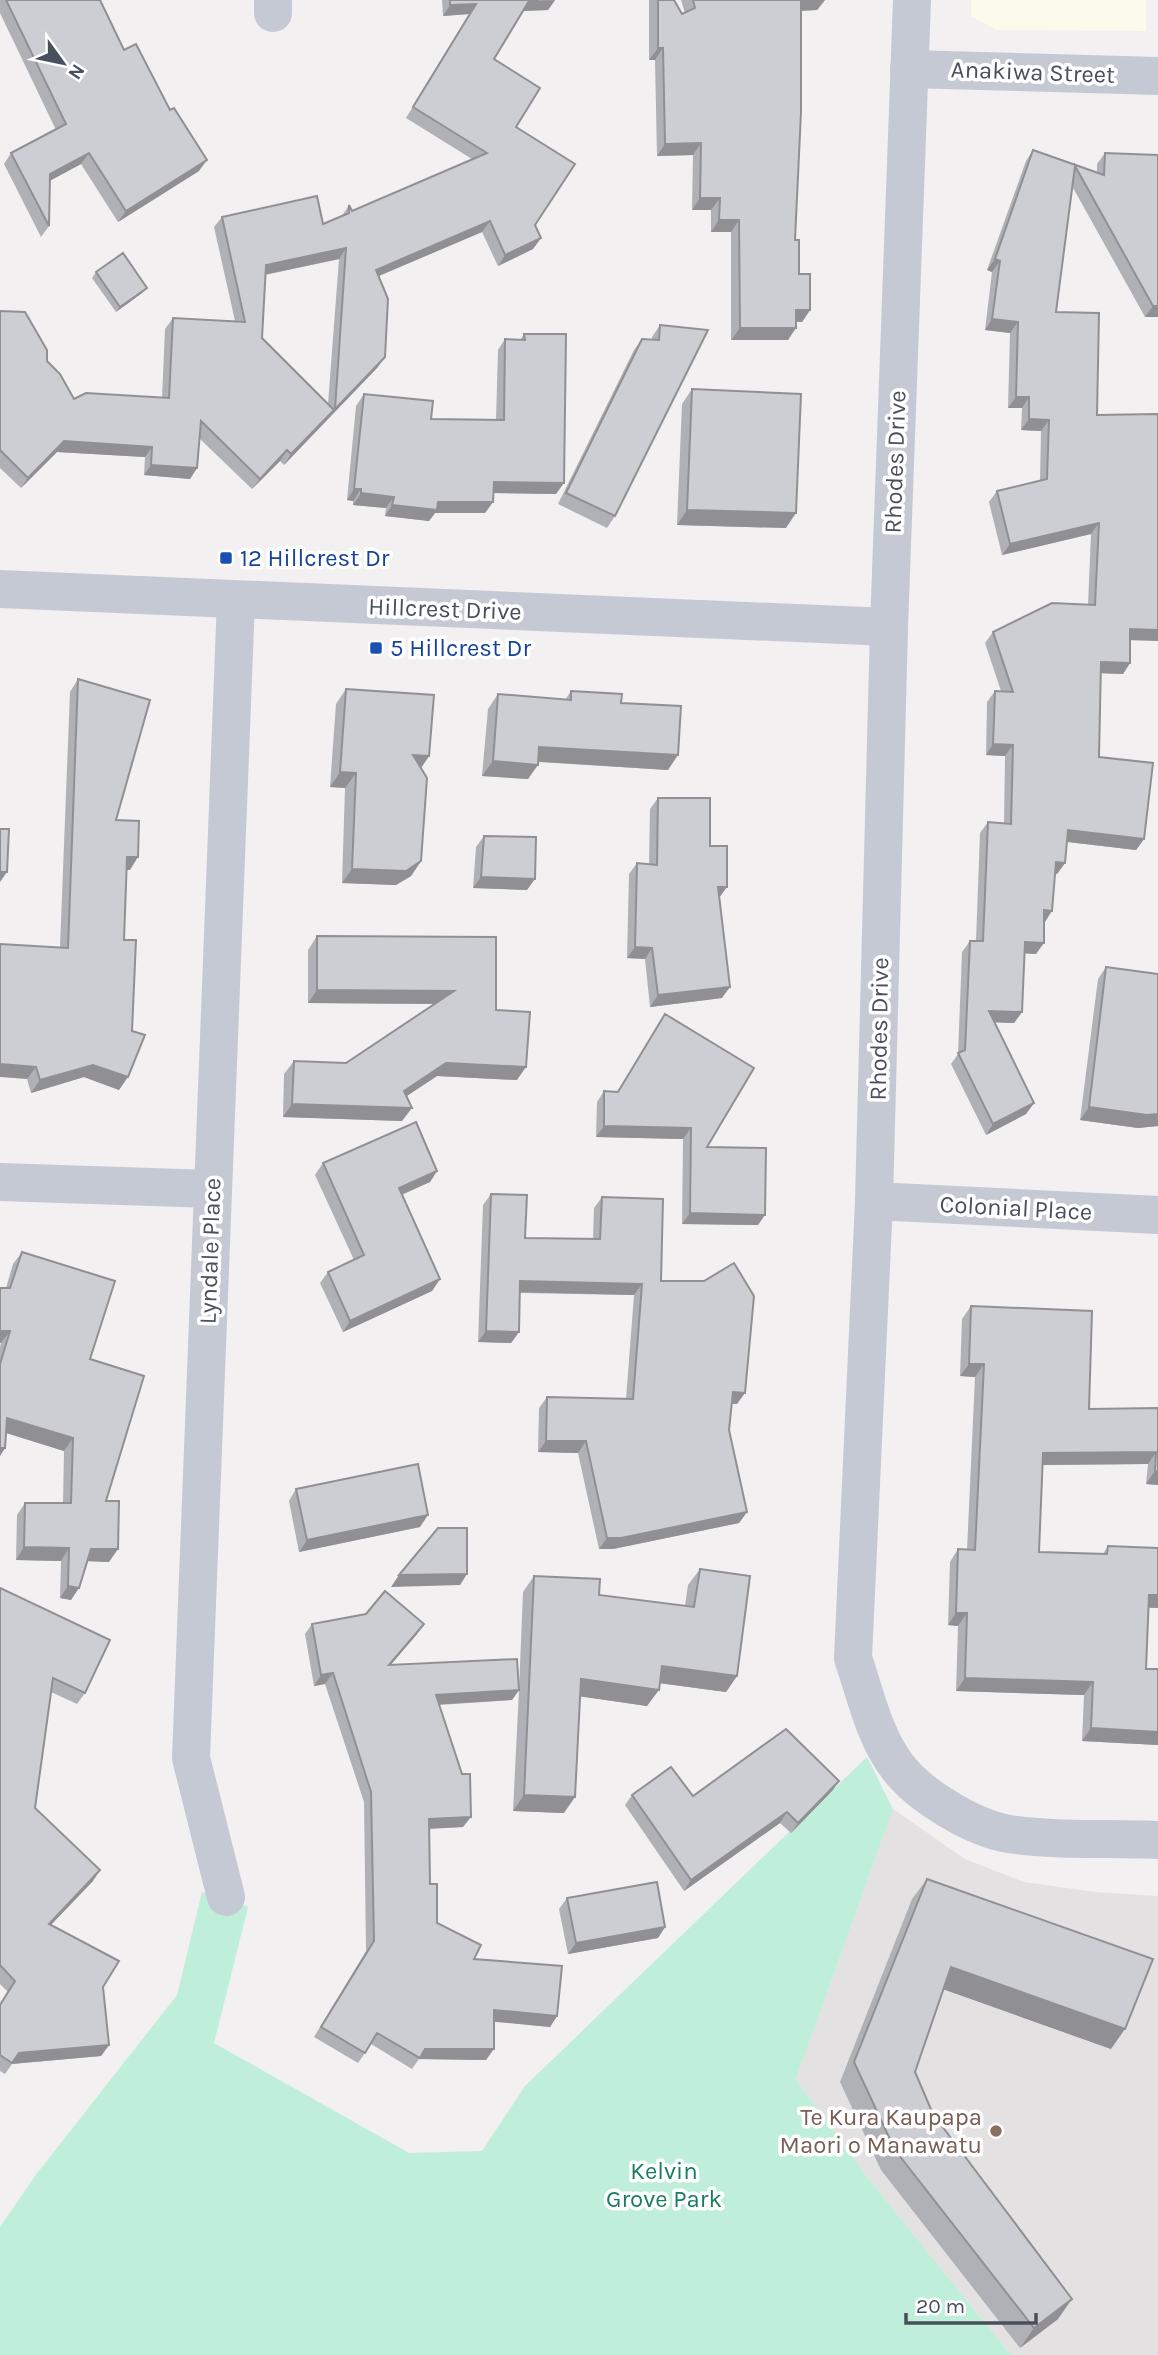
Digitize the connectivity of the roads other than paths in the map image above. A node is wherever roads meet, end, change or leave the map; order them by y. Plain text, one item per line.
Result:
1 (912, 0) edge
2 (909, 69) junction
3 (1158, 76) edge
4 (0, 589) edge
5 (236, 600) junction
6 (889, 627) junction
7 (0, 1182) edge
8 (212, 1189) junction
9 (874, 1201) junction
10 (1158, 1214) edge
11 (1158, 1840) edge
12 (226, 1897) dead end

1 - 2 street, Rhodes Drive
2 - 3 street, Anakiwa Street
2 - 6 street, Rhodes Drive
4 - 5 street, Hillcrest Drive
5 - 6 street, Hillcrest Drive
5 - 8 street, Lyndale Place
6 - 9 street, Rhodes Drive
7 - 8 street
8 - 12 street, Lyndale Place
9 - 10 street, Colonial Place
9 - 11 street, Rhodes Drive

